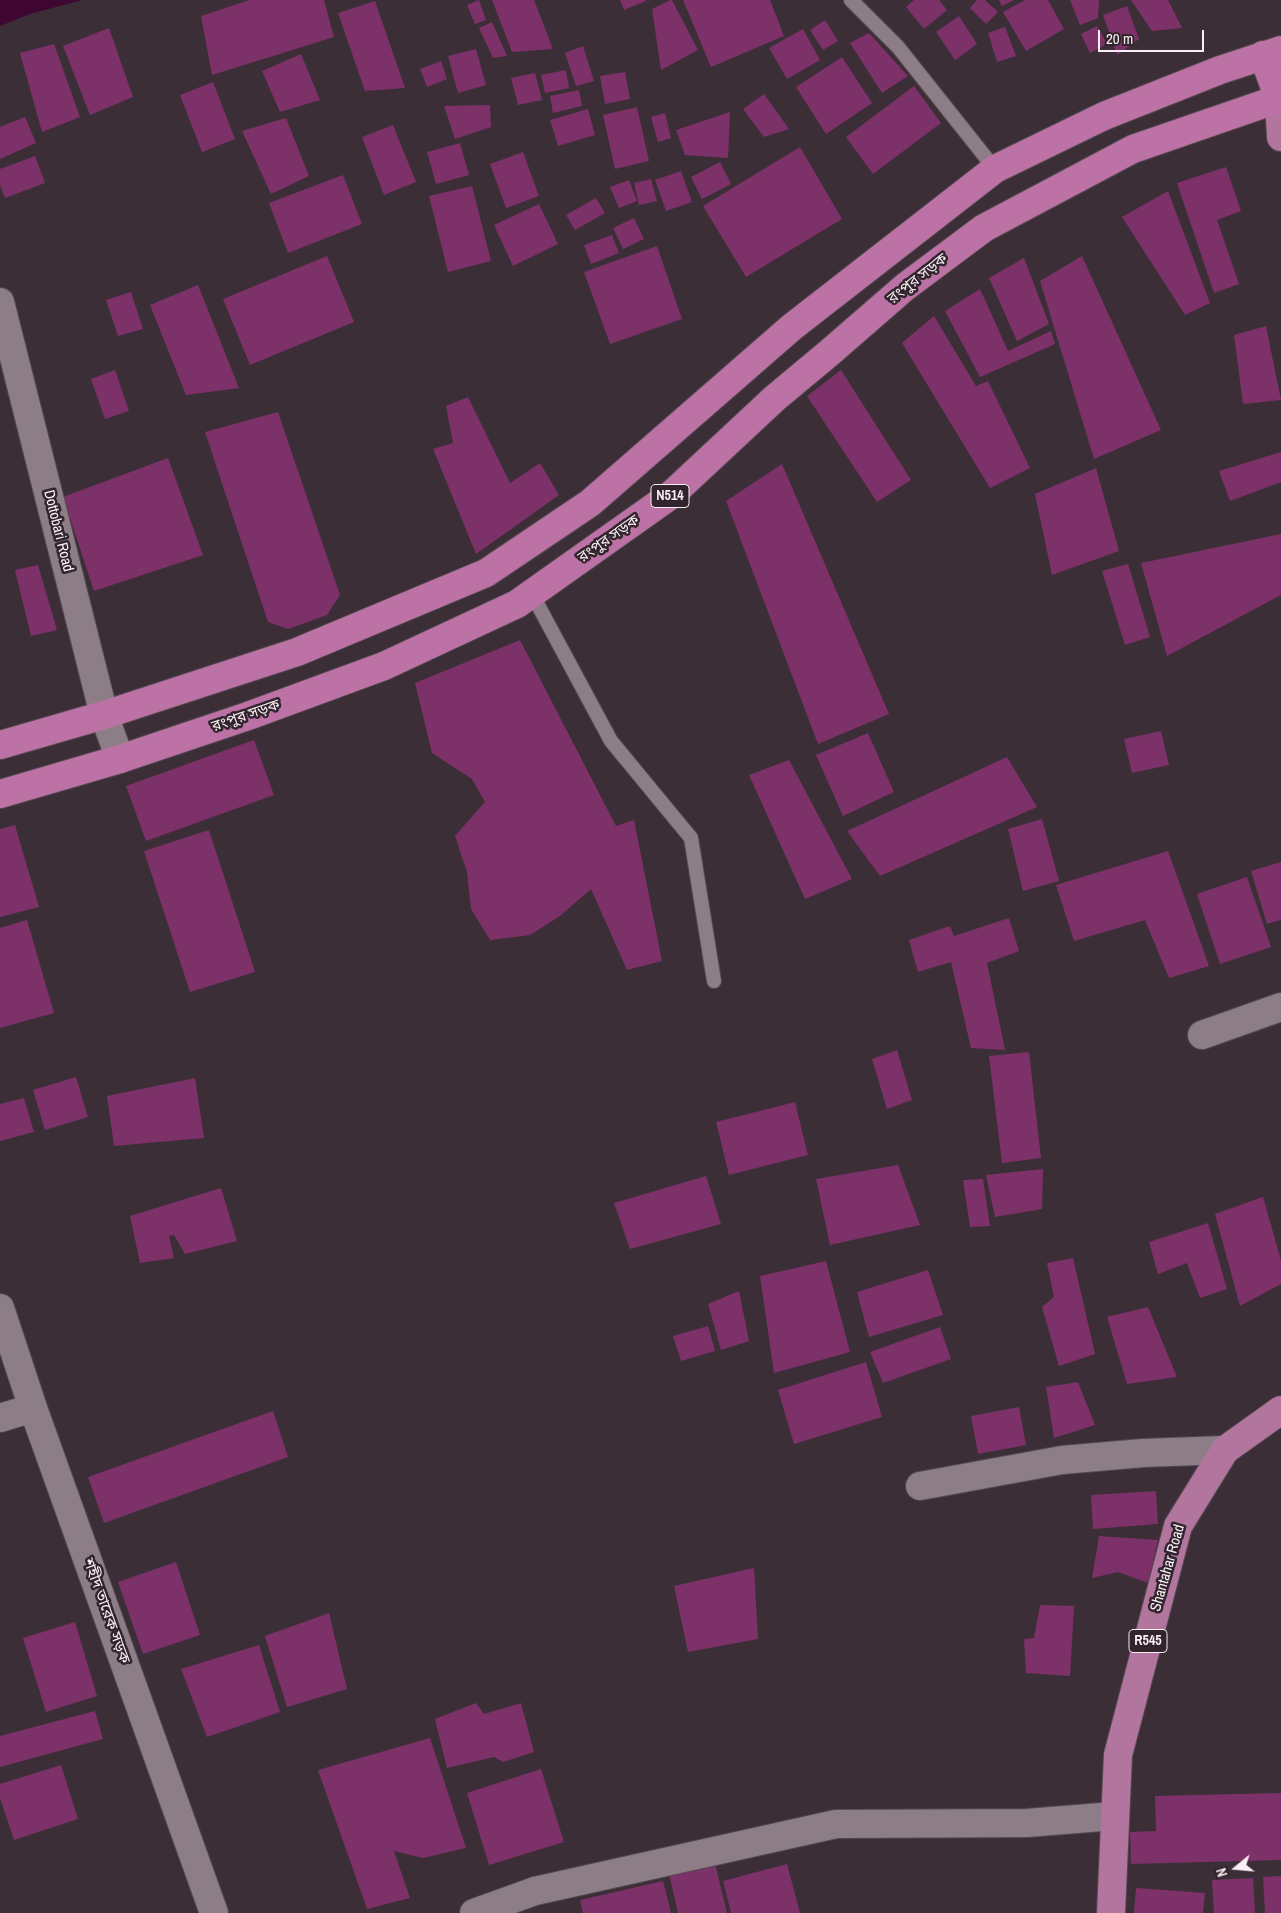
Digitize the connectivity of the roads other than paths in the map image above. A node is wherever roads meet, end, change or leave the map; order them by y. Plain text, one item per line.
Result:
1 (851, 0) edge
2 (1275, 48) edge
3 (1280, 98) edge
4 (1281, 137) edge
5 (994, 169) junction
6 (0, 302) edge
7 (532, 594) junction
8 (104, 714) junction
9 (0, 746) edge
10 (120, 760) junction
11 (0, 794) edge
12 (714, 981) dead end
13 (1281, 1007) edge
14 (1202, 1035) dead end
15 (0, 1308) edge
16 (33, 1408) junction
17 (1281, 1410) edge
18 (0, 1418) edge
19 (1225, 1450) junction
20 (920, 1486) dead end
21 (1114, 1816) junction
22 (214, 1913) edge
23 (474, 1913) edge
24 (1111, 1913) edge

1 - 5 lane
2 - 3 highway
2 - 5 highway
3 - 4 main road
3 - 7 highway, রংপুর সড়ক / N514
5 - 8 highway
6 - 8 street, Dottobari Road
7 - 10 highway, রংপুর সড়ক / N514
7 - 12 lane
8 - 9 highway
8 - 10 street, Dottobari Road
10 - 11 highway, রংপুর সড়ক / N514
13 - 14 street
15 - 16 street, শহীদ তারেক সড়ক
16 - 18 street
16 - 22 street, শহীদ তারেক সড়ক
17 - 19 main road, Shantahar Road / R545
19 - 20 street
19 - 21 main road, Shantahar Road / R545
21 - 23 street
21 - 24 main road, Shantahar Road / R545

